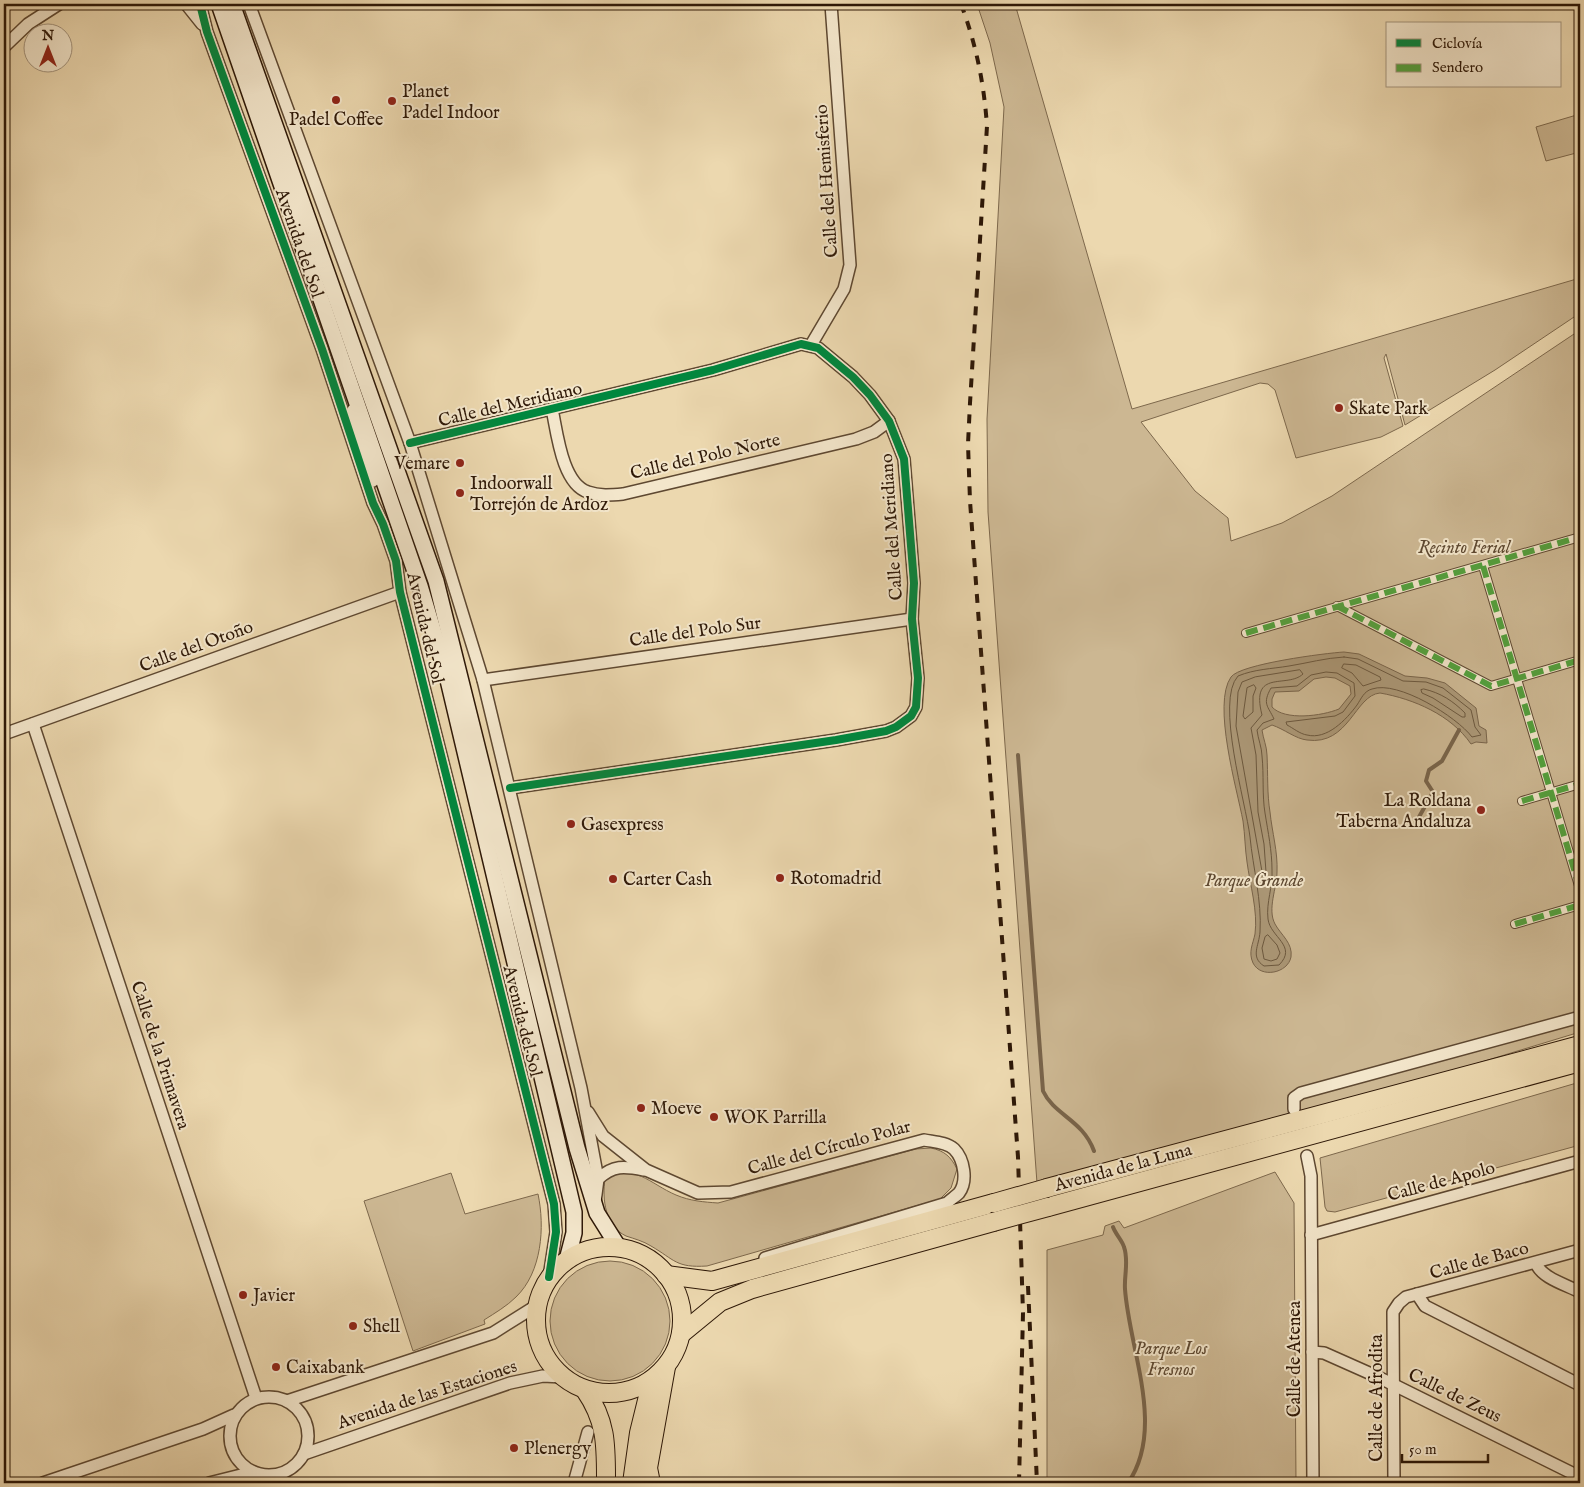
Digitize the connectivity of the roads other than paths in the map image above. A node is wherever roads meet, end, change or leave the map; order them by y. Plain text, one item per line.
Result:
1 (58, 4) edge
2 (186, 4) edge
3 (200, 4) edge
4 (219, 4) edge
5 (232, 4) edge
6 (249, 4) edge
7 (831, 4) edge
8 (207, 32) junction
9 (4, 47) edge
10 (342, 335) junction
11 (811, 345) junction
12 (347, 372) junction
13 (552, 409) junction
14 (889, 421) junction
15 (410, 443) junction
16 (383, 524) junction
17 (1580, 537) edge
18 (1483, 566) junction
19 (400, 592) junction
20 (1337, 606) junction
21 (912, 618) junction
22 (1246, 633) dead end
23 (1580, 660) edge
24 (1517, 679) junction
25 (483, 680) junction
26 (33, 724) junction
27 (4, 734) edge
28 (1580, 784) edge
29 (510, 788) junction
30 (1551, 793) junction
31 (1522, 801) dead end
32 (1580, 890) edge
33 (1580, 905) edge
34 (1515, 924) dead end
35 (1580, 1017) edge
36 (1580, 1046) edge
37 (1580, 1062) edge
38 (585, 1106) junction
39 (1294, 1108) dead end
40 (1307, 1156) dead end
41 (1580, 1161) edge
42 (646, 1170) junction
43 (598, 1180) junction
44 (594, 1206) junction
45 (1311, 1235) junction
46 (619, 1248) junction
47 (1580, 1250) edge
48 (567, 1260) junction
49 (1536, 1263) junction
50 (666, 1274) junction
51 (549, 1277) junction
52 (712, 1281) junction
53 (1580, 1292) edge
54 (1417, 1294) junction
55 (536, 1306) junction
56 (1393, 1312) joint
57 (681, 1334) junction
58 (1312, 1352) junction
59 (666, 1367) junction
60 (562, 1377) junction
61 (652, 1380) junction
62 (1393, 1385) junction
63 (1580, 1385) edge
64 (585, 1390) junction
65 (256, 1398) junction
66 (287, 1401) junction
67 (234, 1415) junction
68 (588, 1432) dead end
69 (304, 1454) junction
70 (253, 1472) junction
71 (1580, 1477) edge
72 (282, 1478) edge
73 (648, 1478) edge
74 (1397, 1482) edge
75 (43, 1483) edge
76 (209, 1483) edge
77 (574, 1483) edge
78 (606, 1483) edge
79 (632, 1483) edge
80 (1313, 1483) edge

1 - 9 street
2 - 8 street
3 - 8 street, Avenida del Sol
4 - 10 main road, Avenida del Sol
5 - 10 main road, Avenida del Sol
6 - 15 street, Avenida del Sol
7 - 11 street, Calle del Hemisferio
8 - 16 street, Avenida del Sol
10 - 12 main road, Avenida del Sol
10 - 44 main road, Avenida del Sol
11 - 13 street, Calle del Meridiano
11 - 14 street, Calle del Meridiano
12 - 16 street
12 - 48 main road, Avenida del Sol
13 - 14 street, Calle del Polo Norte
13 - 15 street, Calle del Meridiano
14 - 21 street, Calle del Meridiano
15 - 25 street, Avenida del Sol
16 - 19 street, Avenida del Sol
17 - 18 street
18 - 20 street
18 - 24 street
19 - 26 street, Calle del Otoño
19 - 51 street, Avenida del Sol
20 - 22 street
20 - 24 street
21 - 25 street, Calle del Polo Sur
21 - 29 street, Calle del Meridiano
23 - 24 street
24 - 30 street
25 - 29 street, Avenida del Sol
26 - 27 street, Calle del Otoño
26 - 65 street, Calle de la Primavera
28 - 30 street
29 - 38 street, Avenida del Sol
30 - 31 street
30 - 32 street
33 - 34 street
35 - 39 street
36 - 52 main road, Avenida de la Luna, bridge
37 - 57 main road, Avenida de la Luna, bridge
38 - 42 street, Calle del Círculo Polar
38 - 43 street, Avenida del Sol
40 - 45 street, Calle de Atenea
41 - 45 street, Calle de Apolo
42 - 43 street, Calle del Círculo Polar
42 - 52 street, Calle del Círculo Polar
43 - 44 street, Avenida del Sol
44 - 46 main road, Avenida del Sol
45 - 58 street, Calle de Atenea
46 - 48 main road
46 - 50 main road
47 - 49 street, Calle de Baco
48 - 51 main road
49 - 53 street
49 - 54 street, Calle de Baco
50 - 52 main road, Avenida de la Luna
50 - 57 main road
51 - 55 main road
54 - 56 street, Calle de Baco
54 - 63 street
55 - 60 main road
55 - 66 street, Avenida de las Estaciones
56 - 62 street, Calle de Afrodita
57 - 59 main road
58 - 62 street, Calle de Zeus
58 - 80 street, Calle de Atenea
59 - 61 main road
59 - 73 main road
60 - 64 main road
60 - 69 street, Avenida de las Estaciones
61 - 64 main road
61 - 79 main road
62 - 71 street, Calle de Zeus
62 - 74 street, Calle de Afrodita
64 - 78 main road
65 - 66 street
65 - 67 street
66 - 69 street
67 - 70 street
67 - 75 street
68 - 77 street
69 - 72 street
70 - 72 street
70 - 76 street

